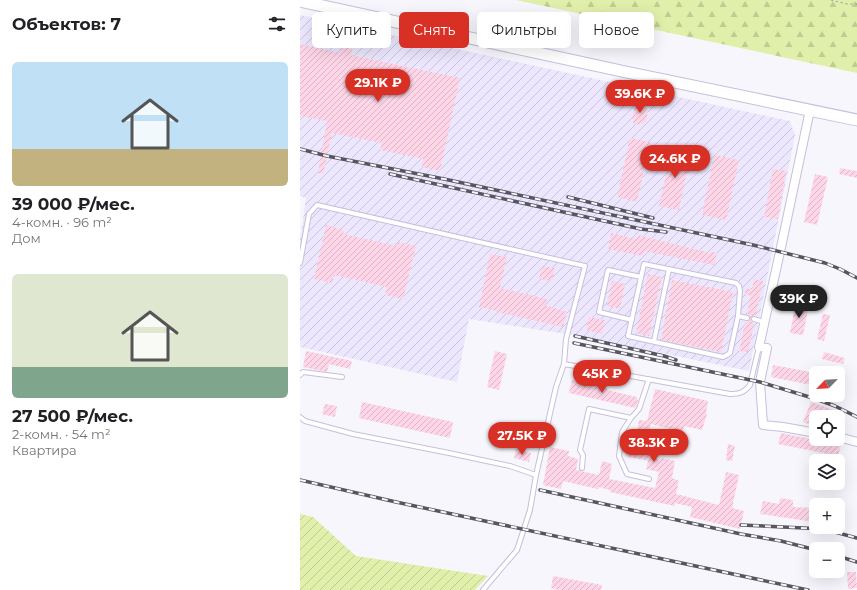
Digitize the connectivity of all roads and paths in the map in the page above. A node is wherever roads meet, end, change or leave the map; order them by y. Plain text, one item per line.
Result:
1 (831, 0) edge
2 (300, 1) edge
3 (857, 4) edge
4 (810, 110) junction
5 (857, 120) edge
6 (300, 263) edge
7 (669, 269) junction
8 (641, 277) junction
9 (738, 316) junction
10 (747, 318) dead end
11 (754, 319) dead end
12 (632, 320) junction
13 (764, 322) junction
14 (654, 341) junction
15 (758, 347) junction
16 (564, 364) junction
17 (300, 375) edge
18 (342, 376) dead end
19 (649, 379) junction
20 (300, 417) edge
21 (631, 418) junction
22 (809, 432) edge
23 (845, 439) edge
24 (857, 442) edge
25 (582, 468) dead end
26 (536, 474) junction
27 (648, 479) dead end
28 (484, 590) edge

1 - 3 path
2 - 4 main road
4 - 5 main road
4 - 13 street
6 - 16 lane
7 - 8 lane
7 - 9 lane
7 - 14 lane
8 - 12 lane
8 - 12 lane
9 - 10 lane
9 - 14 lane
11 - 13 lane
12 - 14 lane
13 - 15 street
15 - 19 lane
15 - 22 street
16 - 19 lane
16 - 26 lane
17 - 18 lane
19 - 21 lane
20 - 26 lane
21 - 25 lane
21 - 27 lane
23 - 24 street
26 - 28 lane

